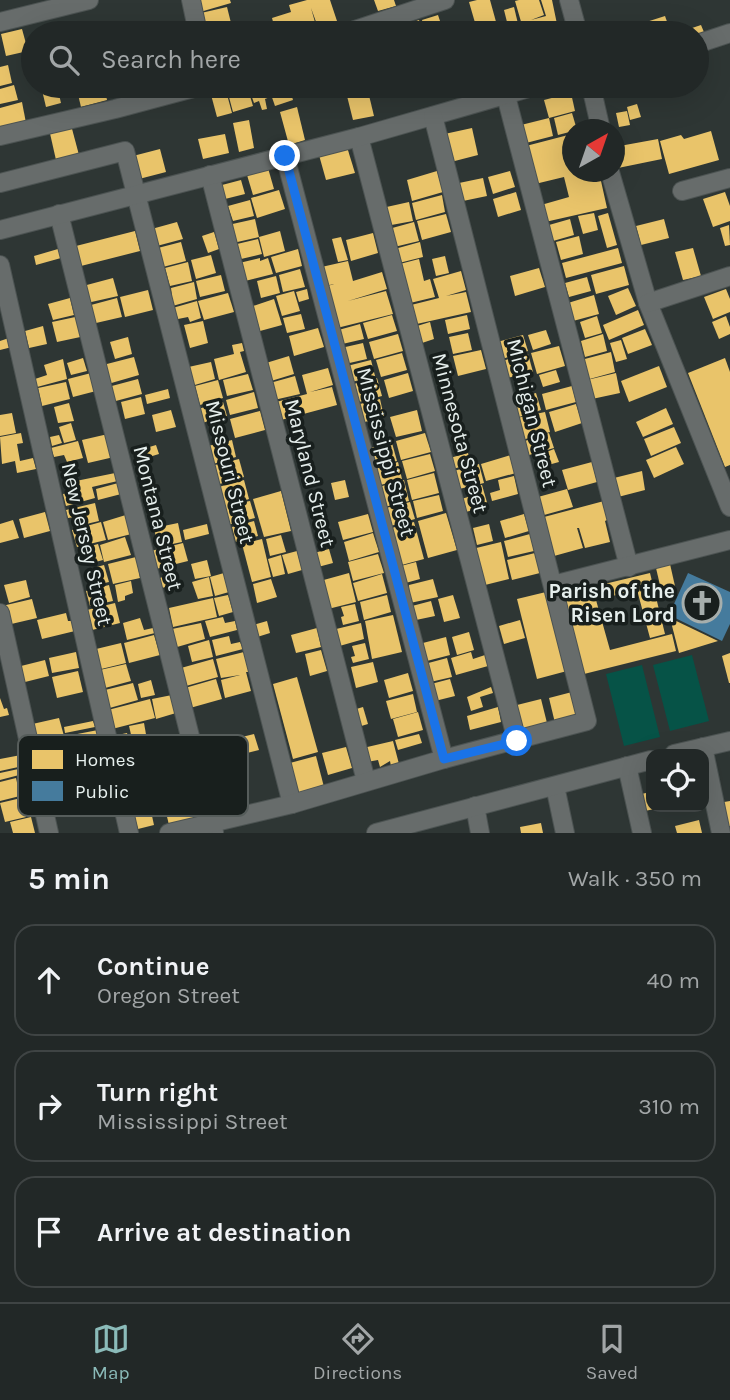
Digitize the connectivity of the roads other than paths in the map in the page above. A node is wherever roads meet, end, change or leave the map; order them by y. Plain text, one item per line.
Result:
1 (89, 0) edge
2 (191, 0) edge
3 (445, 0) edge
4 (569, 0) edge
5 (195, 21) edge
6 (382, 21) edge
7 (575, 21) edge
8 (0, 22) edge
9 (730, 33) edge
10 (709, 40) edge
11 (157, 98) edge
12 (499, 98) edge
13 (507, 98) edge
14 (594, 98) edge
15 (433, 116) junction
16 (598, 119) edge
17 (0, 136) edge
18 (359, 137) junction
19 (285, 156) junction
20 (210, 175) junction
21 (730, 178) edge
22 (613, 182) edge
23 (0, 183) edge
24 (682, 191) dead end
25 (135, 193) junction
26 (59, 214) junction
27 (0, 230) edge
28 (0, 265) edge
29 (730, 276) edge
30 (648, 303) junction
31 (730, 507) edge
32 (730, 540) edge
33 (629, 567) junction
34 (553, 585) junction
35 (0, 613) edge
36 (27, 735) edge
37 (107, 735) edge
38 (190, 735) edge
39 (517, 741) junction
40 (730, 741) edge
41 (703, 747) junction
42 (695, 749) edge
43 (444, 759) junction
44 (646, 761) edge
45 (627, 766) junction
46 (366, 781) junction
47 (555, 786) junction
48 (292, 804) junction
49 (475, 806) junction
50 (213, 828) edge
51 (408, 829) edge
52 (169, 833) edge
53 (376, 833) edge
54 (481, 833) edge
55 (565, 833) edge
56 (642, 833) edge
57 (721, 833) edge

1 - 8 street
2 - 5 street
3 - 6 street
4 - 7 street
9 - 10 street
11 - 17 street
12 - 15 street
13 - 33 street
14 - 16 street
15 - 18 street
15 - 34 street, Michigan Street
18 - 19 street
18 - 39 street, Minnesota Street
19 - 20 street
19 - 43 street, Mississippi Street
20 - 25 street
20 - 46 street, Maryland Street
21 - 24 street
22 - 30 street
23 - 25 street, Missouri Street
25 - 26 street
25 - 48 street, Missouri Street
26 - 27 street
26 - 38 street, Montana Street
28 - 37 street, New Jersey Street
29 - 30 street
30 - 31 street
32 - 33 street
33 - 34 street
34 - 39 street, Michigan Street
35 - 36 street
39 - 43 street
40 - 41 street
41 - 42 street
41 - 57 street
43 - 46 street
44 - 45 street
45 - 47 street
45 - 56 street
46 - 48 street
47 - 49 street
47 - 55 street
48 - 50 street
49 - 51 street
49 - 54 street
50 - 52 street
51 - 53 street

